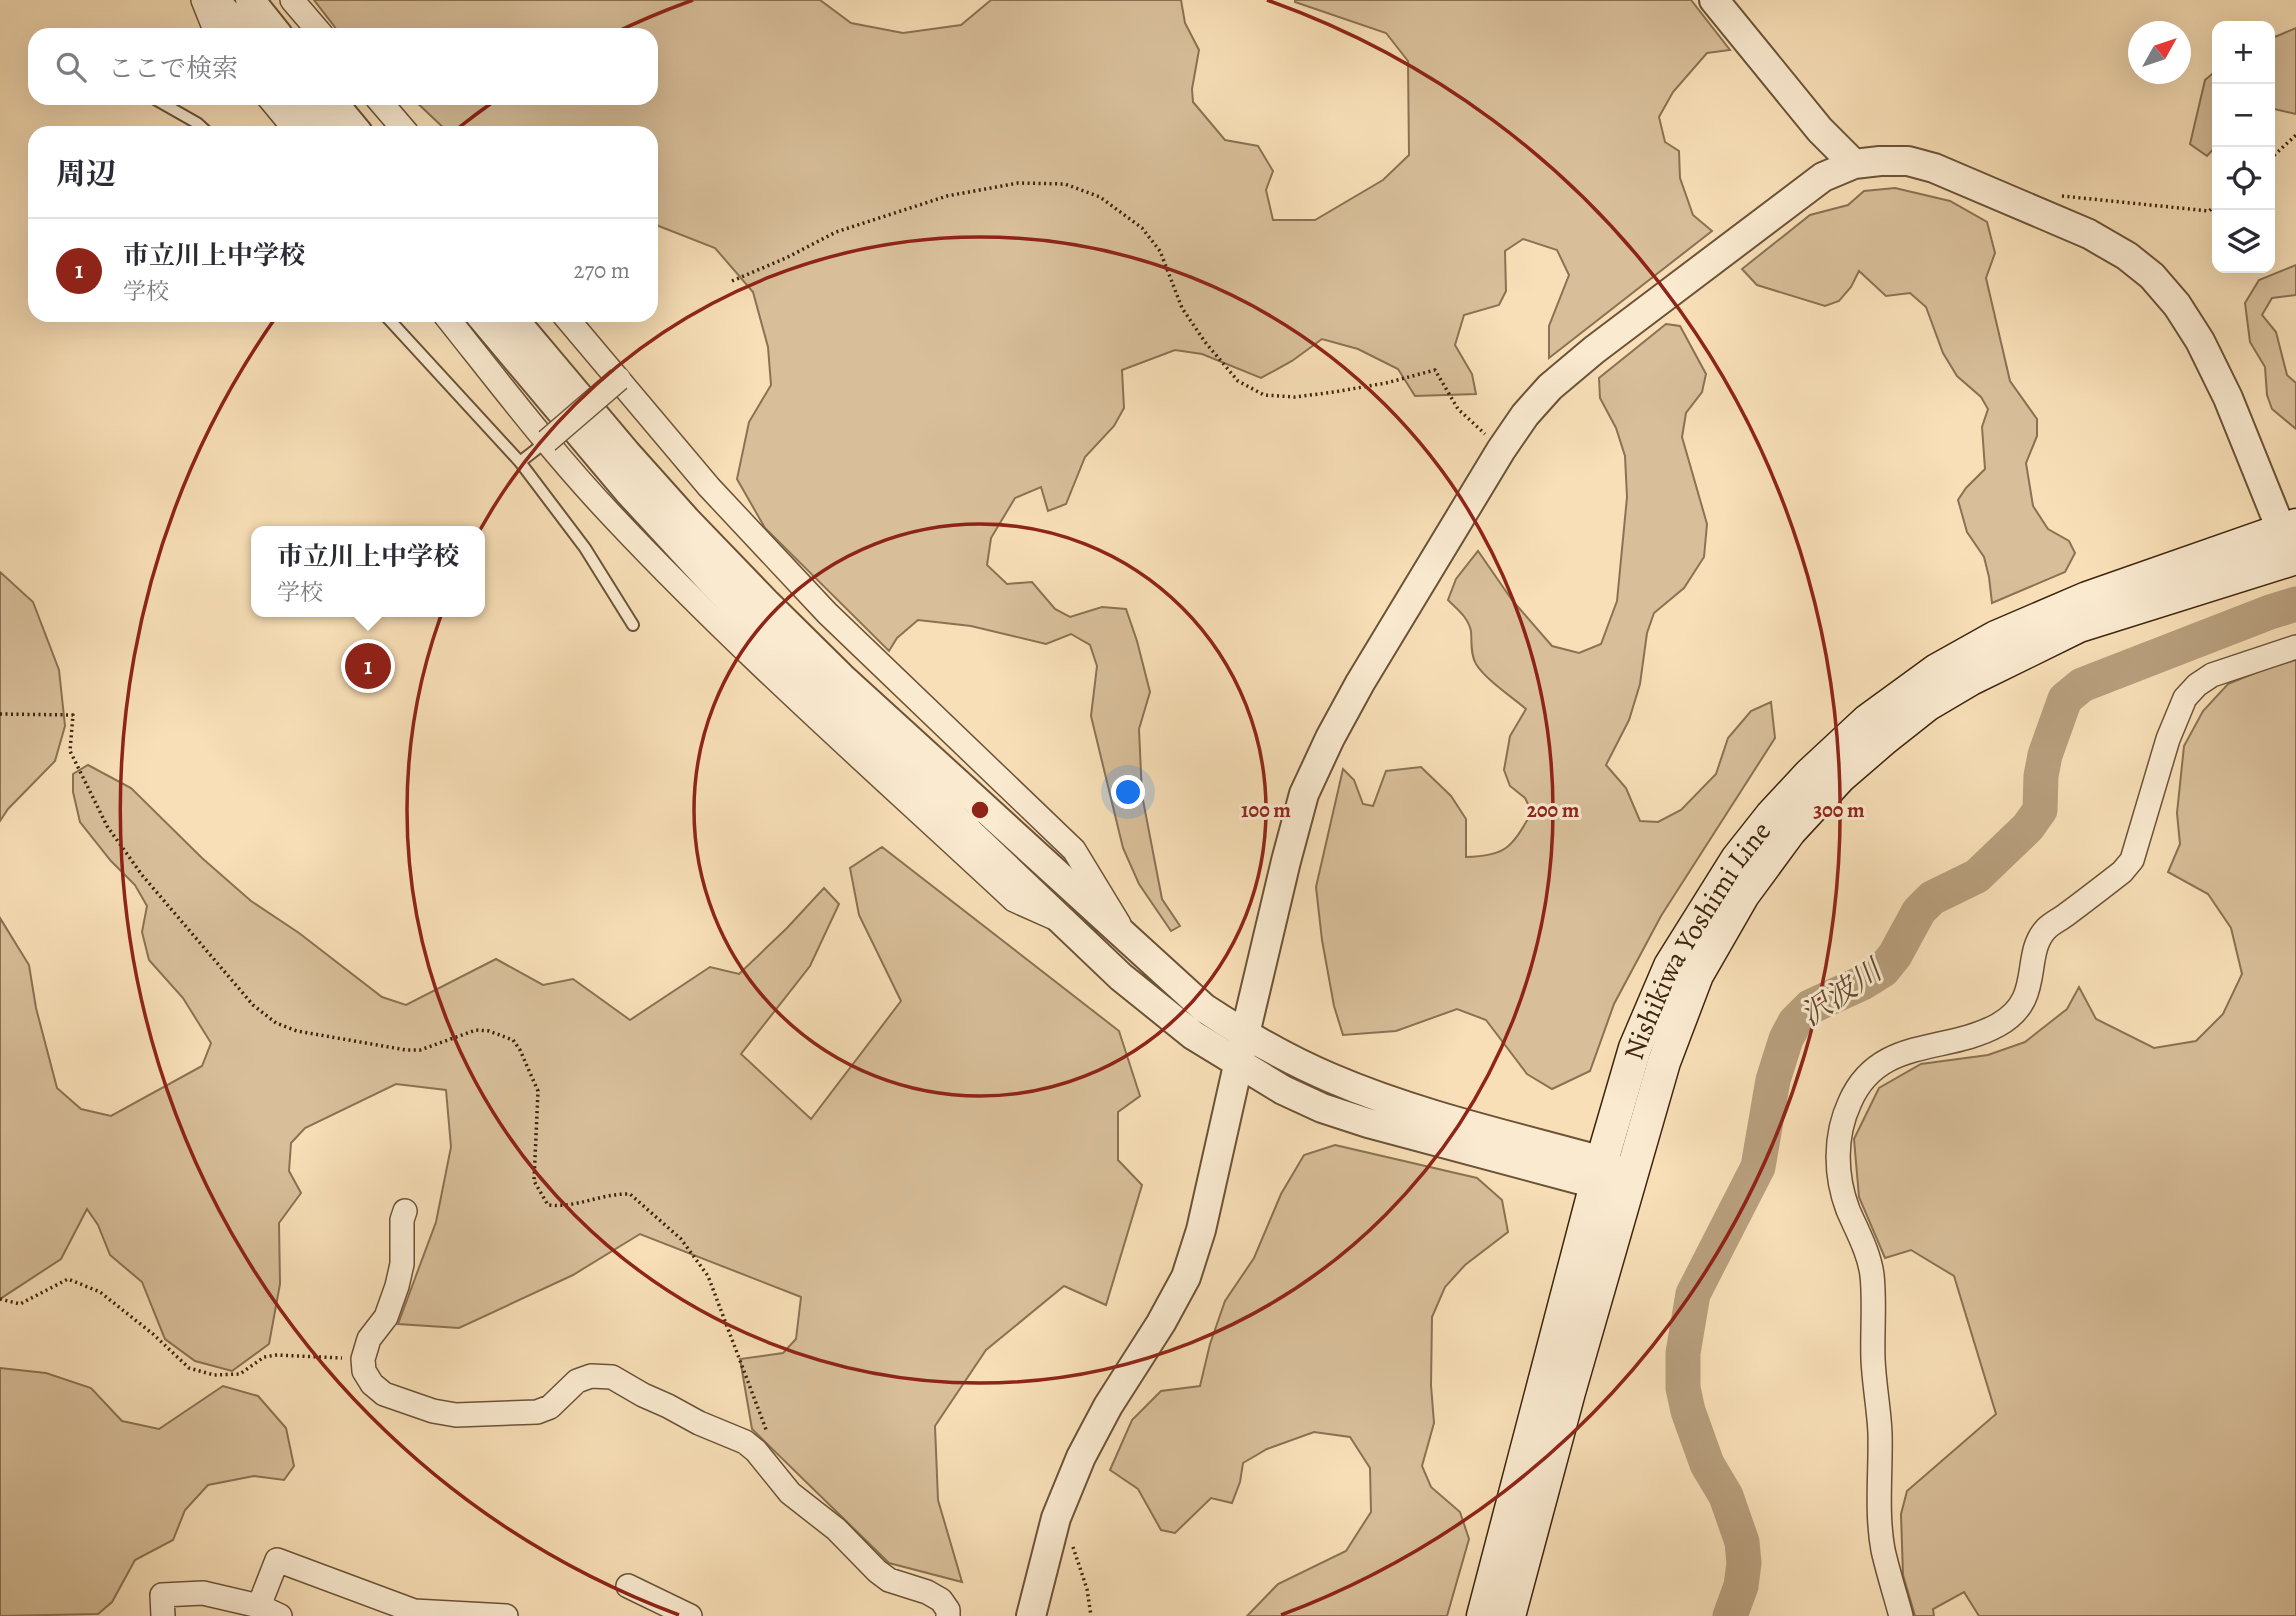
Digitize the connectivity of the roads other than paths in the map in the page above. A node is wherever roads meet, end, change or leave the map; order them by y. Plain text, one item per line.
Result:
1 (203, 0) edge
2 (215, 0) edge
3 (250, 0) edge
4 (292, 0) edge
5 (1714, 0) edge
6 (216, 28) edge
7 (239, 28) edge
8 (272, 28) edge
9 (316, 28) edge
10 (165, 105) edge
11 (275, 105) edge
12 (304, 105) edge
13 (335, 105) edge
14 (383, 105) edge
15 (200, 126) edge
16 (292, 126) edge
17 (321, 126) edge
18 (352, 126) edge
19 (401, 126) edge
20 (1854, 164) junction
21 (391, 322) edge
22 (451, 322) edge
23 (486, 322) edge
24 (516, 322) edge
25 (570, 322) edge
26 (619, 379) junction
27 (547, 441) junction
28 (520, 462) junction
29 (2289, 527) edge
30 (2294, 558) edge
31 (633, 625) dead end
32 (2296, 647) edge
33 (1068, 924) junction
34 (1129, 940) junction
35 (1245, 1034) junction
36 (1238, 1064) junction
37 (1599, 1172) junction
38 (1629, 1179) junction
39 (405, 1210) dead end
40 (628, 1586) dead end
41 (270, 1611) edge
42 (163, 1616) edge
43 (506, 1616) edge
44 (690, 1616) edge
45 (948, 1616) edge
46 (1031, 1616) edge
47 (1483, 1616) edge
48 (1509, 1616) edge
49 (1901, 1616) edge

1 - 6 street
2 - 7 street
3 - 8 street
4 - 9 street
5 - 20 street
10 - 15 lane
11 - 16 street
12 - 17 street
13 - 18 street
14 - 19 street
20 - 29 street
20 - 35 street
21 - 28 lane
22 - 27 street
23 - 33 street
24 - 34 street
25 - 26 street
26 - 27 street, bridge
26 - 34 street
27 - 28 lane
27 - 33 street
28 - 31 lane
29 - 30 street
29 - 37 main road, Nishikiwa Yoshimi Line
30 - 38 main road, Nishikiwa Yoshimi Line
32 - 49 street
33 - 36 street
34 - 35 street
35 - 36 street
35 - 37 street
36 - 37 street
36 - 46 street
37 - 38 street
37 - 47 main road, Nishikiwa Yoshimi Line
38 - 48 main road, Nishikiwa Yoshimi Line
39 - 45 street
40 - 44 street
41 - 42 street
41 - 43 street

